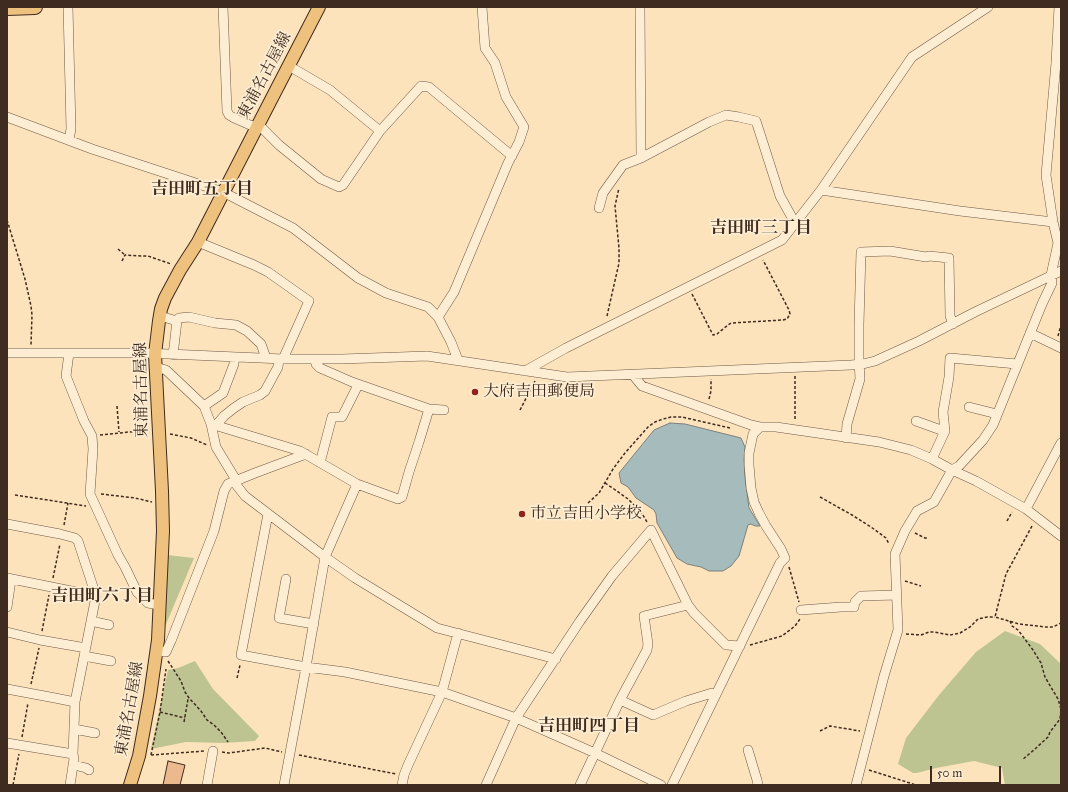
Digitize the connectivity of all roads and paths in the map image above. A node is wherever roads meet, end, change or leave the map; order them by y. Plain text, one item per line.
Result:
1 (35, 7) edge
2 (68, 7) edge
3 (223, 7) edge
4 (319, 7) edge
5 (482, 7) edge
6 (640, 7) edge
7 (988, 7) edge
8 (1059, 7) edge
9 (7, 8) edge
10 (289, 66) junction
11 (7, 117) edge
12 (257, 127) junction
13 (380, 131) junction
14 (69, 140) junction
15 (512, 156) junction
16 (641, 158) junction
17 (619, 185) dead end
18 (821, 190) junction
19 (223, 192) junction
20 (599, 208) dead end
21 (7, 220) edge
22 (1053, 222) junction
23 (795, 223) junction
24 (198, 242) junction
25 (118, 249) dead end
26 (759, 252) junction
27 (125, 255) junction
28 (122, 261) dead end
29 (182, 267) junction
30 (1061, 271) edge
31 (1051, 275) junction
32 (688, 287) junction
33 (160, 316) junction
34 (438, 317) junction
35 (177, 321) junction
36 (952, 324) junction
37 (606, 328) junction
38 (1030, 333) junction
39 (1061, 348) edge
40 (7, 353) edge
41 (31, 353) junction
42 (69, 353) junction
43 (155, 354) junction
44 (172, 355) junction
45 (234, 357) junction
46 (266, 358) junction
47 (281, 359) junction
48 (315, 359) junction
49 (458, 360) junction
50 (859, 364) junction
51 (1018, 364) junction
52 (155, 368) junction
53 (795, 368) junction
54 (525, 371) junction
55 (711, 372) junction
56 (536, 373) junction
57 (632, 375) junction
58 (358, 385) junction
59 (117, 406) dead end
60 (204, 406) junction
61 (970, 407) dead end
62 (429, 409) junction
63 (707, 409) junction
64 (444, 410) dead end
65 (520, 410) dead end
66 (997, 414) junction
67 (916, 421) dead end
68 (214, 425) junction
69 (760, 427) junction
70 (730, 428) dead end
71 (945, 429) junction
72 (794, 430) junction
73 (158, 432) junction
74 (119, 433) junction
75 (92, 436) junction
76 (846, 438) junction
77 (1061, 443) edge
78 (216, 446) junction
79 (306, 454) junction
80 (932, 459) junction
81 (319, 462) junction
82 (952, 470) junction
83 (235, 481) junction
84 (605, 483) junction
85 (357, 484) junction
86 (90, 494) junction
87 (15, 495) dead end
88 (820, 497) dead end
89 (588, 503) dead end
90 (162, 505) junction
91 (97, 507) junction
92 (1026, 509) junction
93 (268, 514) junction
94 (1036, 517) junction
95 (7, 524) edge
96 (906, 529) junction
97 (651, 530) junction
98 (1061, 536) edge
99 (928, 538) dead end
100 (895, 554) junction
101 (325, 557) junction
102 (785, 558) junction
103 (9, 579) edge
104 (286, 579) dead end
105 (896, 579) junction
106 (921, 586) dead end
107 (897, 595) junction
108 (96, 596) junction
109 (159, 605) junction
110 (688, 605) junction
111 (7, 607) edge
112 (801, 610) junction
113 (995, 617) junction
114 (91, 622) junction
115 (1010, 622) junction
116 (1061, 623) edge
117 (314, 624) junction
118 (109, 625) dead end
119 (7, 632) edge
120 (897, 632) junction
121 (458, 633) junction
122 (740, 646) junction
123 (85, 652) junction
124 (163, 654) junction
125 (242, 655) junction
126 (556, 659) junction
127 (111, 661) dead end
128 (306, 667) junction
129 (237, 678) dead end
130 (7, 689) edge
131 (442, 692) junction
132 (716, 694) junction
133 (189, 698) junction
134 (620, 700) junction
135 (75, 702) junction
136 (160, 712) junction
137 (185, 718) junction
138 (516, 718) junction
139 (184, 722) dead end
140 (74, 729) junction
141 (820, 731) dead end
142 (95, 733) dead end
143 (870, 733) junction
144 (228, 742) dead end
145 (7, 743) edge
146 (748, 750) dead end
147 (213, 751) junction
148 (595, 753) junction
149 (72, 754) junction
150 (290, 754) junction
151 (151, 755) junction
152 (139, 756) junction
153 (1022, 760) dead end
154 (74, 766) junction
155 (861, 767) junction
156 (89, 770) dead end
157 (404, 775) junction
158 (70, 785) edge
159 (130, 785) edge
160 (207, 785) edge
161 (284, 785) edge
162 (402, 785) edge
163 (486, 785) edge
164 (580, 785) edge
165 (661, 785) edge
166 (672, 785) edge
167 (758, 785) edge
168 (856, 785) edge
169 (916, 785) edge

1 - 9 highway
2 - 14 street
3 - 12 street
4 - 10 main road, 東浦名古屋線
5 - 15 street
6 - 16 street
7 - 18 street
8 - 22 street
10 - 12 main road, 東浦名古屋線
10 - 13 street
11 - 14 street
12 - 13 street
12 - 19 main road, 東浦名古屋線
13 - 15 street
14 - 19 street
15 - 34 street
16 - 20 street
16 - 23 street
17 - 37 path
18 - 22 street
18 - 23 street
19 - 24 main road, 東浦名古屋線
19 - 34 street
21 - 41 path
22 - 31 street
23 - 26 street
24 - 29 main road, 東浦名古屋線
24 - 47 street
25 - 27 path
26 - 32 street
26 - 32 path
27 - 28 path
27 - 29 path
29 - 33 main road, 東浦名古屋線
30 - 31 street
31 - 36 street
31 - 38 street
32 - 37 street
33 - 35 street
33 - 43 main road, 東浦名古屋線
34 - 49 street
35 - 44 street
35 - 46 street
36 - 50 street
36 - 50 street
37 - 54 street
38 - 39 street
38 - 51 street
40 - 41 street
41 - 42 street
42 - 43 street
42 - 75 street
43 - 44 street
43 - 52 main road, 東浦名古屋線
44 - 45 street
45 - 46 street
45 - 60 street
46 - 47 street
47 - 48 street
47 - 68 street
48 - 49 street
48 - 58 street
49 - 54 street
50 - 53 street
50 - 76 street
51 - 66 street
51 - 71 street
52 - 60 street
52 - 73 main road, 東浦名古屋線
53 - 55 street
53 - 72 path
54 - 56 street
55 - 57 street
55 - 63 path
56 - 57 street
56 - 65 path
57 - 63 street
58 - 62 street
58 - 81 street
59 - 74 path
60 - 68 street
61 - 66 street
62 - 64 street
62 - 85 street
63 - 69 street
66 - 82 street
67 - 71 street
68 - 78 street
68 - 79 street
69 - 72 street
69 - 102 street
70 - 84 path
71 - 80 street
72 - 76 street
73 - 74 path
73 - 78 path
73 - 90 main road, 東浦名古屋線
74 - 75 path
75 - 86 street
76 - 80 street
77 - 92 street
78 - 83 street
79 - 81 street
79 - 83 street
80 - 82 street
81 - 85 street
82 - 92 street
82 - 96 street
83 - 93 street
83 - 124 street
84 - 89 path
84 - 97 path
85 - 101 street
86 - 90 path
86 - 91 street
87 - 91 path
88 - 100 path
90 - 109 main road, 東浦名古屋線
91 - 109 street
92 - 94 street
93 - 101 street
93 - 125 street
94 - 98 street
94 - 113 path
95 - 108 street
96 - 99 path
96 - 100 street
97 - 110 street
97 - 126 street
100 - 105 street
101 - 117 street
101 - 121 street
102 - 112 path
102 - 122 street
103 - 108 street
103 - 111 street
104 - 117 street
105 - 106 path
105 - 107 street
107 - 112 street
107 - 120 street
108 - 114 street
109 - 124 main road, 東浦名古屋線
110 - 122 street
110 - 134 street
112 - 122 path
113 - 115 path
113 - 120 path
114 - 118 street
114 - 123 street
115 - 116 path
115 - 153 path
117 - 128 street
119 - 123 street
120 - 143 street
121 - 126 street
121 - 131 street
122 - 132 street
123 - 127 street
123 - 135 street
124 - 133 path
124 - 136 path
124 - 152 main road, 東浦名古屋線
125 - 128 street
125 - 129 path
126 - 138 street
128 - 131 street
128 - 150 street
130 - 135 street
131 - 138 street
131 - 157 street
132 - 134 street
132 - 166 street
133 - 137 path
133 - 144 path
134 - 148 street
135 - 140 street
136 - 137 path
136 - 151 path
137 - 139 path
138 - 148 street
138 - 163 street
140 - 142 street
140 - 149 street
141 - 143 path
143 - 155 street
145 - 149 street
146 - 167 street
147 - 150 path
147 - 151 path
147 - 160 street
148 - 164 street
148 - 165 street
149 - 154 street
150 - 157 path
150 - 161 street
151 - 152 path
152 - 159 main road, 東浦名古屋線
154 - 156 street
154 - 158 street
155 - 168 street
155 - 169 path
157 - 162 street

